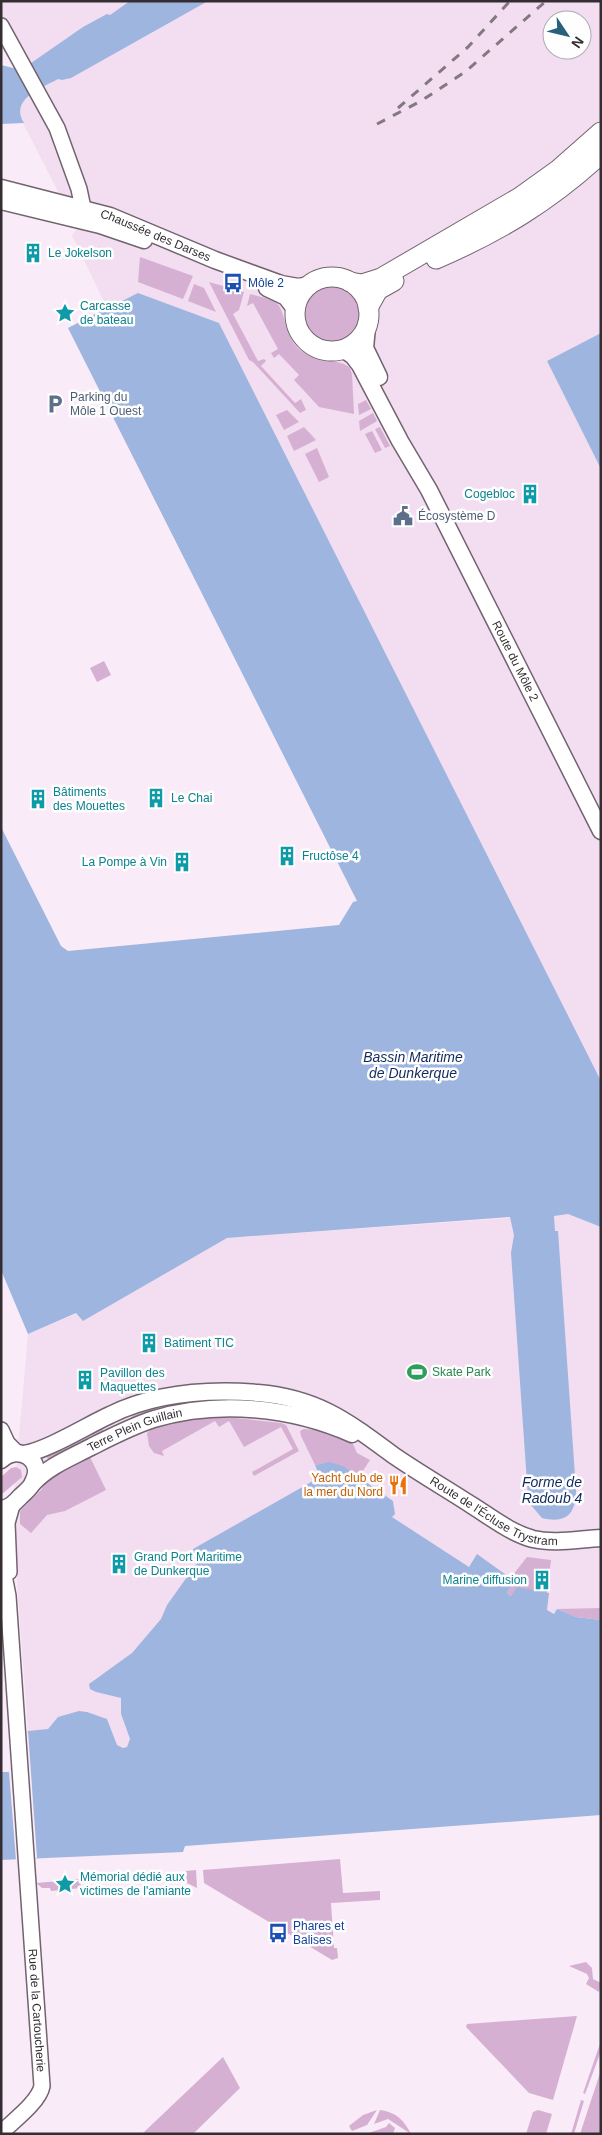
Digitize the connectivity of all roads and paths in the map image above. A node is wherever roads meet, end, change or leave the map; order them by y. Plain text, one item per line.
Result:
1 (1, 26) edge
2 (601, 132) edge
3 (601, 154) edge
4 (1, 188) edge
5 (1, 201) edge
6 (29, 202) junction
7 (83, 215) junction
8 (350, 282) junction
9 (310, 285) junction
10 (368, 308) junction
11 (296, 310) junction
12 (367, 327) junction
13 (342, 349) junction
14 (430, 490) junction
15 (601, 831) edge
16 (243, 1392) joint
17 (249, 1409) joint
18 (1, 1430) edge
19 (14, 1455) edge
20 (394, 1455) junction
21 (33, 1483) junction
22 (6, 1507) edge
23 (601, 1538) edge
24 (1, 1560) edge
25 (8, 1596) junction
26 (1, 2132) edge

1 - 7 street
2 - 8 main road
3 - 10 main road
4 - 6 main road, Chaussée des Darses
5 - 6 main road, Chaussée des Darses
6 - 7 main road, Chaussée des Darses
7 - 9 main road, Chaussée des Darses
7 - 11 main road, Chaussée des Darses
8 - 9 main road
8 - 10 main road
9 - 11 main road
10 - 12 main road
11 - 13 main road
12 - 13 main road
12 - 14 main road, Route du Môle 2
13 - 14 main road, Route du Môle 2
14 - 15 main road, Route du Môle 2
16 - 19 main road, Terre Plein Guillain
16 - 20 main road, Route de l'Écluse Trystram
17 - 20 main road, Route de l'Écluse Trystram
17 - 21 main road, Terre Plein Guillain
18 - 19 street
19 - 21 main road
20 - 23 main road, Route de l'Écluse Trystram
21 - 22 main road, Terre Plein Guillain
22 - 25 street
24 - 25 street
25 - 26 street, Rue de la Cartoucherie

